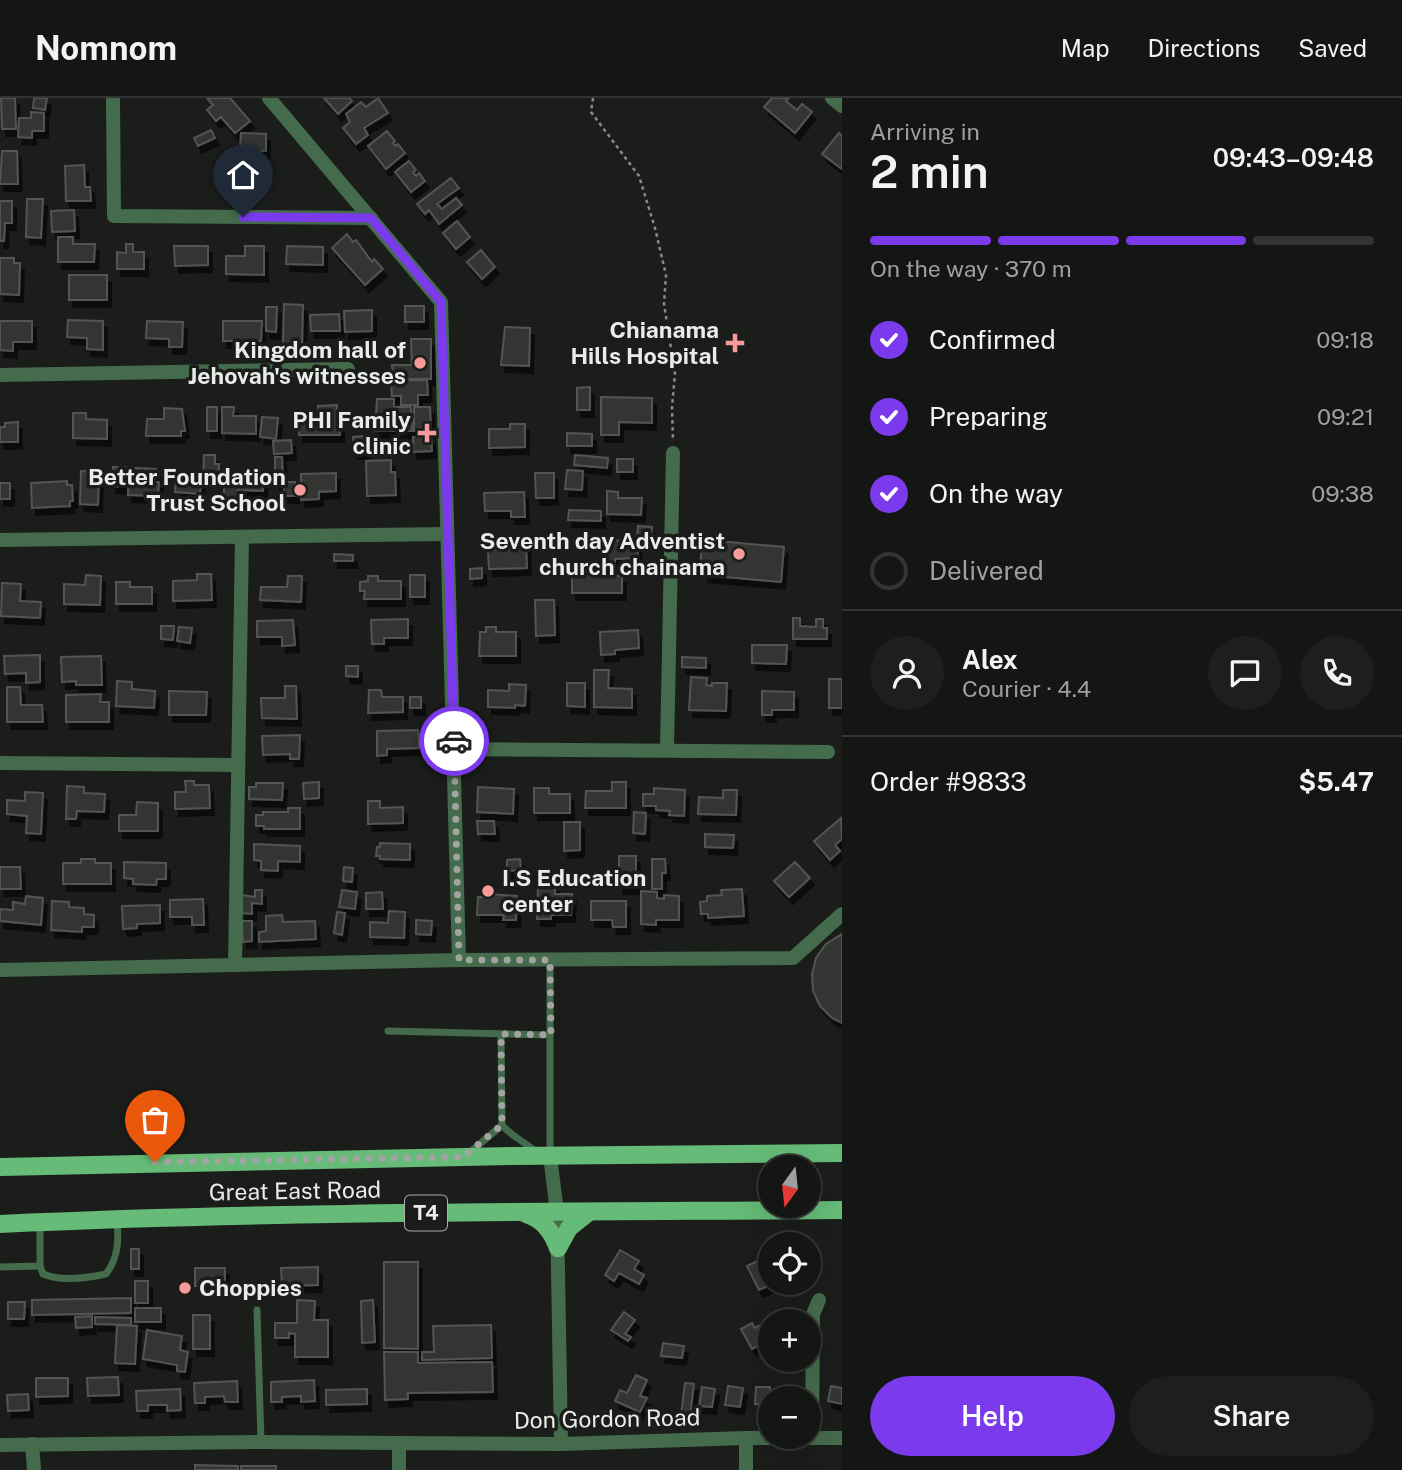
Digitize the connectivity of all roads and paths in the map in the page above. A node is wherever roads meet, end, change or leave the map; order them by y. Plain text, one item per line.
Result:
1 (269, 98) edge
2 (593, 98) edge
3 (832, 98) edge
4 (113, 100) edge
5 (842, 106) edge
6 (371, 218) junction
7 (348, 369) dead end
8 (0, 375) edge
9 (673, 453) joint
10 (447, 534) junction
11 (242, 537) junction
12 (0, 540) edge
13 (454, 749) junction
14 (667, 749) junction
15 (828, 752) dead end
16 (0, 763) edge
17 (238, 765) junction
18 (842, 914) edge
19 (459, 960) junction
20 (550, 960) junction
21 (235, 965) junction
22 (0, 970) edge
23 (388, 1031) dead end
24 (501, 1034) junction
25 (551, 1035) junction
26 (502, 1125) junction
27 (842, 1153) edge
28 (545, 1156) junction
29 (463, 1157) junction
30 (0, 1167) edge
31 (842, 1210) edge
32 (557, 1212) junction
33 (589, 1212) junction
34 (522, 1213) junction
35 (116, 1219) junction
36 (40, 1222) junction
37 (0, 1224) edge
38 (558, 1248) junction
39 (40, 1266) junction
40 (0, 1267) edge
41 (819, 1300) dead end
42 (257, 1310) dead end
43 (812, 1386) edge
44 (746, 1438) junction
45 (758, 1438) edge
46 (821, 1438) edge
47 (842, 1438) edge
48 (261, 1442) junction
49 (399, 1443) junction
50 (32, 1444) junction
51 (561, 1444) junction
52 (0, 1445) edge
53 (34, 1470) edge
54 (399, 1470) edge
55 (746, 1470) edge

1 - 6 street
2 - 9 path
3 - 5 street
4 - 6 street
6 - 10 street
7 - 8 street
9 - 14 street
10 - 11 street
10 - 13 street
11 - 12 street
11 - 17 street
13 - 14 street
13 - 19 street
14 - 15 street
16 - 17 street
17 - 21 street
18 - 20 street
19 - 20 street
19 - 21 street
20 - 25 lane
21 - 22 street
23 - 24 lane
24 - 25 lane
24 - 26 lane
25 - 28 lane
26 - 28 lane
26 - 29 lane
27 - 28 main road, Great East Road
28 - 29 main road, Great East Road
28 - 32 street
29 - 30 main road, Great East Road
31 - 33 main road, Great East Road / T4
32 - 33 main road, Great East Road / T4
32 - 34 main road, Great East Road / T4
32 - 38 street
33 - 38 main road
34 - 35 main road, Great East Road / T4
34 - 38 main road
35 - 36 main road, Great East Road / T4
35 - 39 lane
36 - 37 main road, Great East Road / T4
36 - 39 lane
38 - 51 street
39 - 40 lane
41 - 43 street
42 - 48 lane
44 - 45 street, Don Gordon Road
44 - 51 street, Don Gordon Road
44 - 55 street
46 - 47 street, Don Gordon Road
48 - 49 street, Don Gordon Road
48 - 50 street, Don Gordon Road
49 - 51 street, Don Gordon Road
49 - 54 street
50 - 52 street, Don Gordon Road
50 - 53 street

